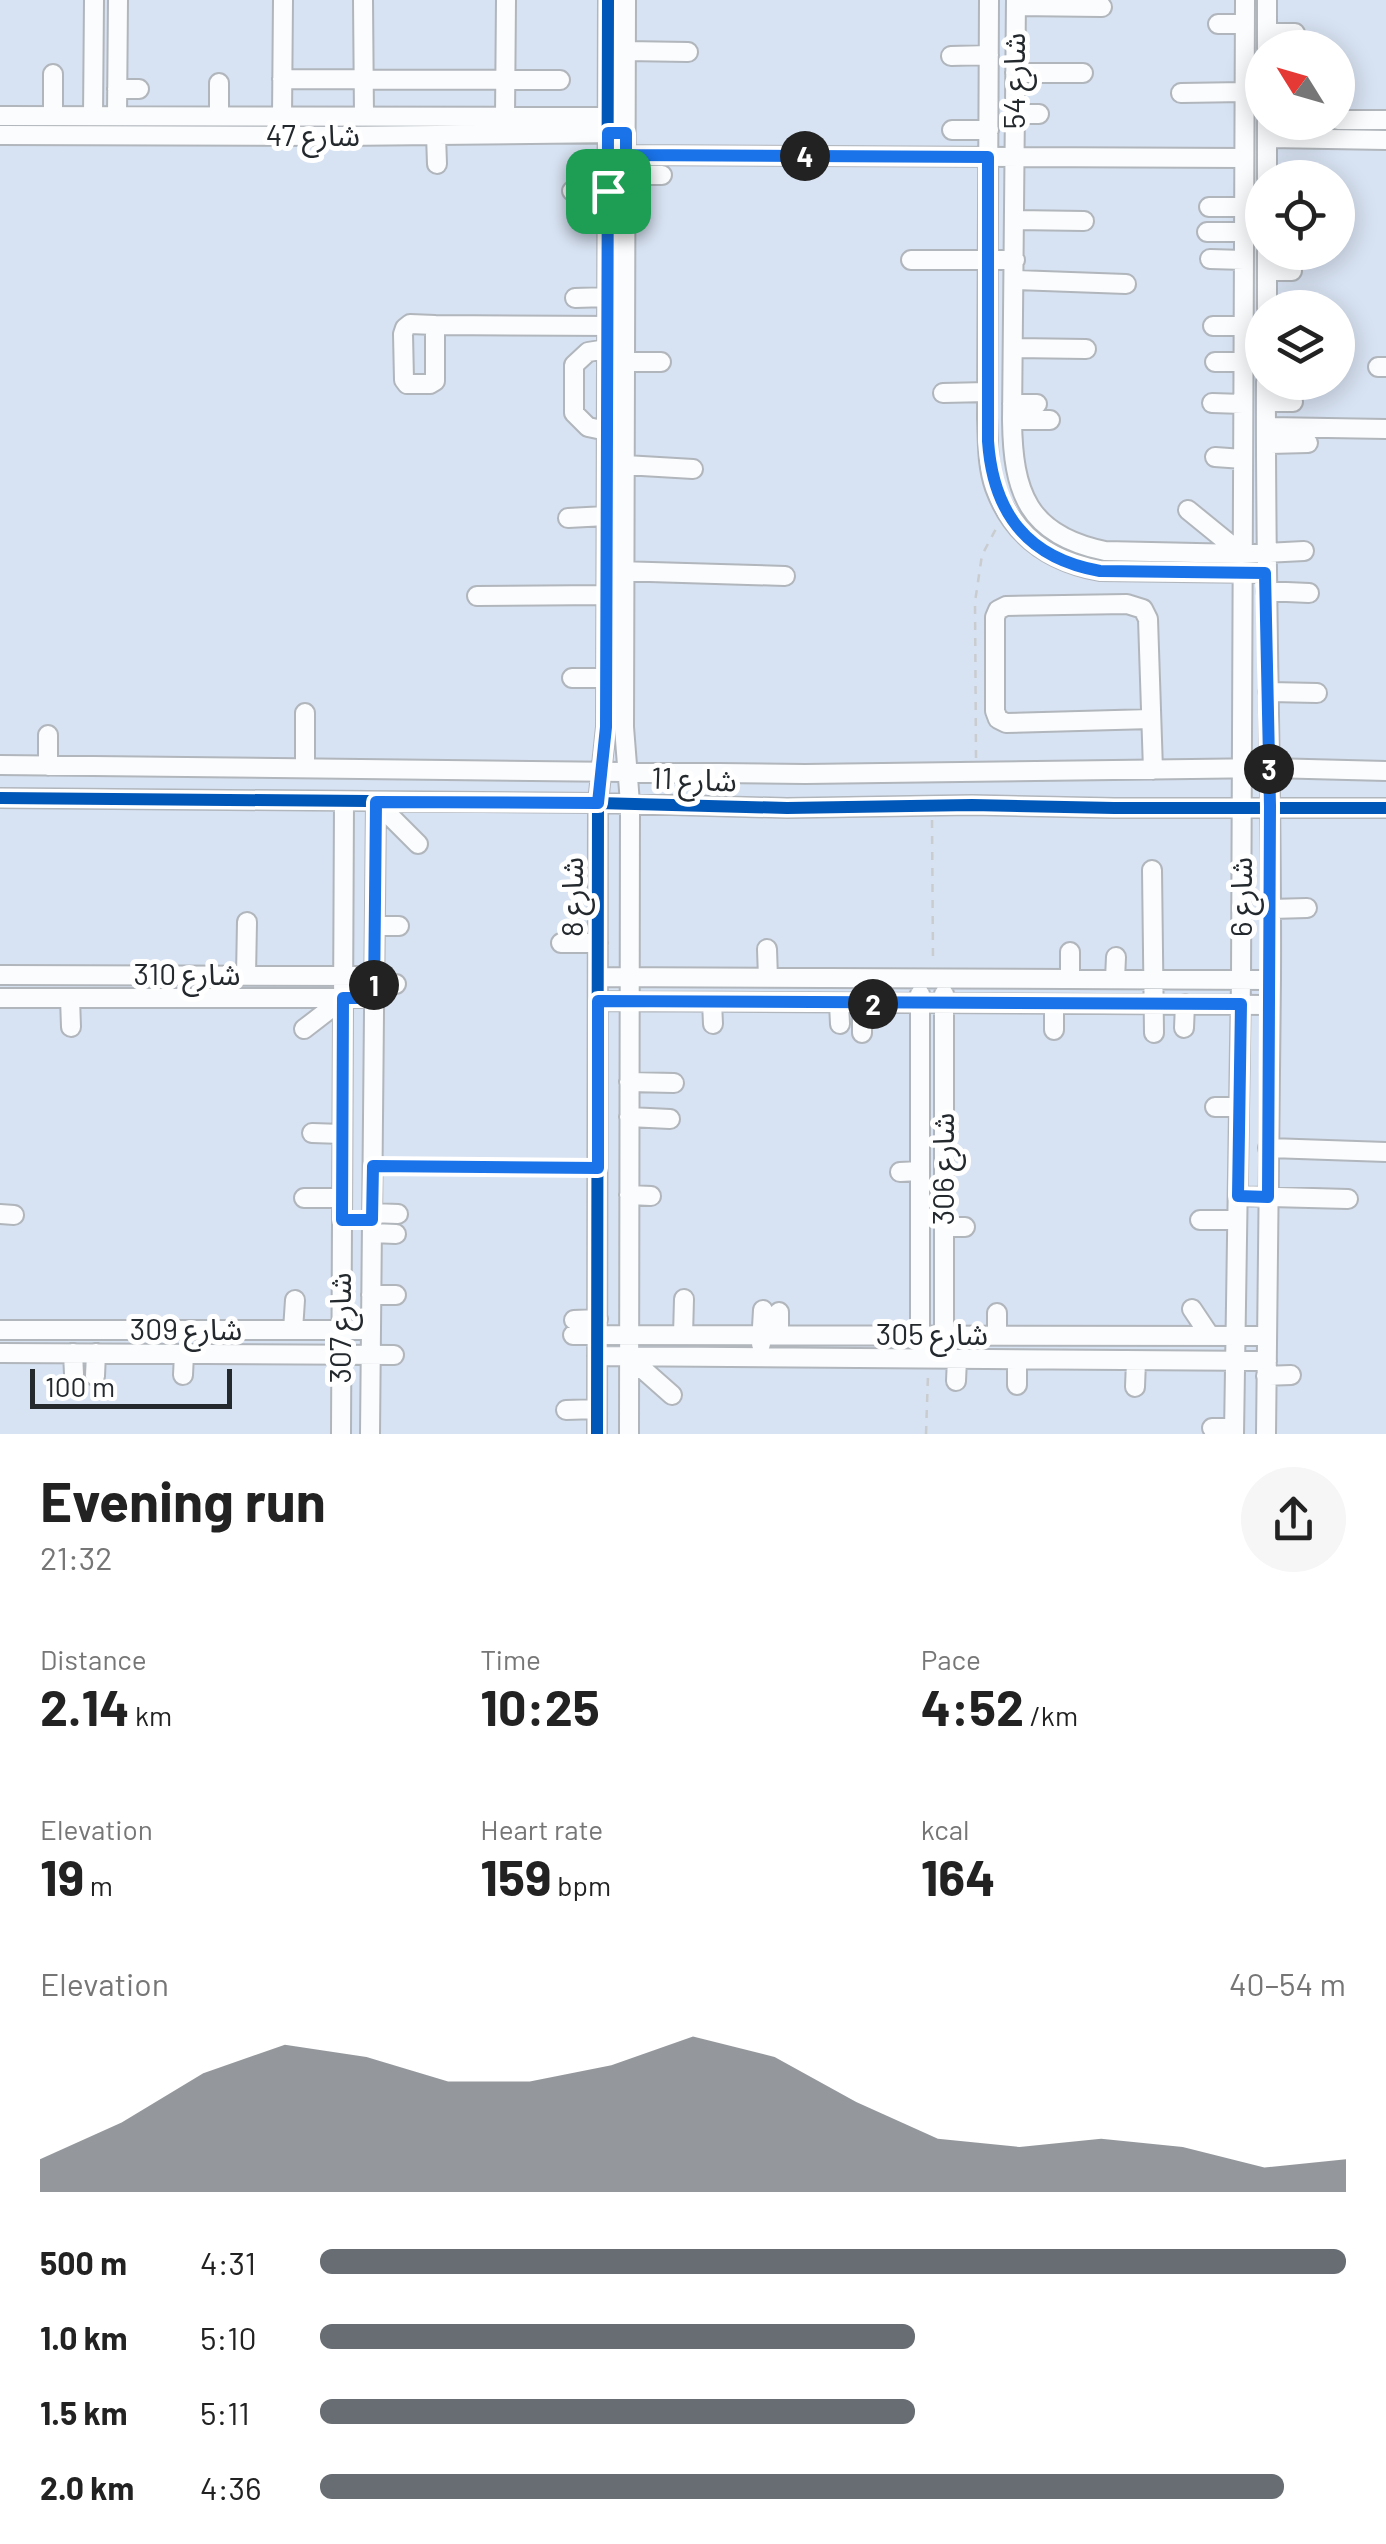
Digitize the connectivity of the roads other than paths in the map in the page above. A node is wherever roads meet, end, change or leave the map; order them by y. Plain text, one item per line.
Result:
1 (94, 0) edge
2 (118, 0) edge
3 (283, 0) edge
4 (362, 0) edge
5 (506, 0) edge
6 (608, 0) edge
7 (626, 0) edge
8 (989, 0) edge
9 (1245, 0) edge
10 (1267, 0) edge
11 (1016, 3) edge
12 (1102, 7) dead end
13 (1218, 24) dead end
14 (1245, 24) junction
15 (1267, 30) edge
16 (626, 51) junction
17 (688, 52) dead end
18 (989, 55) junction
19 (951, 56) dead end
20 (1016, 73) junction
21 (1083, 73) dead end
22 (53, 74) dead end
23 (282, 79) junction
24 (364, 80) junction
25 (505, 80) junction
26 (560, 80) dead end
27 (219, 83) dead end
28 (139, 88) dead end
29 (118, 89) junction
30 (1181, 92) dead end
31 (1244, 92) joint
32 (1016, 114) junction
33 (1039, 114) dead end
34 (0, 116) edge
35 (53, 116) junction
36 (93, 116) junction
37 (118, 116) junction
38 (219, 116) junction
39 (282, 116) junction
40 (364, 116) junction
41 (504, 116) junction
42 (1355, 120) edge
43 (1386, 120) edge
44 (617, 125) junction
45 (952, 130) dead end
46 (989, 130) junction
47 (0, 135) edge
48 (436, 135) junction
49 (1355, 136) edge
50 (1253, 140) edge
51 (1386, 140) edge
52 (626, 155) junction
53 (988, 157) junction
54 (1015, 157) junction
55 (1244, 158) junction
56 (437, 164) dead end
57 (626, 175) junction
58 (662, 175) dead end
59 (572, 191) dead end
60 (608, 191) junction
61 (1208, 207) dead end
62 (1244, 207) junction
63 (1015, 220) junction
64 (1084, 221) dead end
65 (1207, 232) dead end
66 (1244, 232) junction
67 (911, 260) dead end
68 (988, 260) junction
69 (1015, 260) junction
70 (1210, 260) dead end
71 (1244, 260) junction
72 (1015, 280) junction
73 (1126, 284) dead end
74 (607, 297) junction
75 (575, 298) dead end
76 (435, 325) dead end
77 (616, 326) junction
78 (1212, 326) dead end
79 (1244, 326) junction
80 (607, 348) junction
81 (1014, 348) junction
82 (1086, 349) dead end
83 (625, 362) junction
84 (661, 362) dead end
85 (1215, 362) dead end
86 (1244, 362) junction
87 (988, 392) junction
88 (944, 393) dead end
89 (1266, 402) joint
90 (1293, 402) dead end
91 (1212, 403) dead end
92 (1037, 404) dead end
93 (1243, 404) junction
94 (1012, 412) junction
95 (1050, 420) dead end
96 (1386, 429) edge
97 (607, 431) junction
98 (1266, 436) junction
99 (1308, 443) dead end
100 (1216, 457) dead end
101 (1243, 459) junction
102 (624, 466) junction
103 (694, 469) dead end
104 (1188, 510) dead end
105 (606, 516) junction
106 (568, 518) dead end
107 (1304, 551) dead end
108 (1242, 554) junction
109 (1266, 554) junction
110 (615, 572) junction
111 (1243, 574) junction
112 (784, 576) dead end
113 (1266, 582) junction
114 (1309, 593) dead end
115 (476, 596) dead end
116 (606, 596) junction
117 (572, 678) dead end
118 (606, 678) junction
119 (1268, 692) junction
120 (1317, 693) dead end
121 (305, 713) dead end
122 (1151, 719) junction
123 (48, 735) dead end
124 (0, 765) edge
125 (48, 766) junction
126 (305, 768) junction
127 (1269, 768) junction
128 (1153, 770) junction
129 (1242, 770) junction
130 (1386, 770) edge
131 (600, 771) junction
132 (628, 772) junction
133 (0, 798) edge
134 (344, 802) junction
135 (376, 802) junction
136 (598, 803) junction
137 (630, 803) junction
138 (1270, 806) junction
139 (1242, 807) junction
140 (1386, 808) edge
141 (418, 844) dead end
142 (1152, 870) dead end
143 (1307, 908) dead end
144 (1270, 909) junction
145 (247, 922) dead end
146 (375, 926) junction
147 (399, 926) dead end
148 (561, 943) dead end
149 (598, 943) junction
150 (767, 949) dead end
151 (1070, 952) dead end
152 (874, 958) dead end
153 (1116, 958) dead end
154 (591, 969) junction
155 (0, 975) edge
156 (246, 975) junction
157 (343, 976) junction
158 (629, 977) junction
159 (768, 978) junction
160 (874, 978) junction
161 (932, 978) junction
162 (1070, 979) junction
163 (1115, 979) junction
164 (1153, 980) junction
165 (1241, 980) junction
166 (1271, 980) junction
167 (396, 984) dead end
168 (374, 986) junction
169 (0, 998) edge
170 (70, 998) junction
171 (343, 998) junction
172 (598, 1001) junction
173 (629, 1002) junction
174 (712, 1002) junction
175 (840, 1003) junction
176 (920, 1003) junction
177 (944, 1003) junction
178 (862, 1004) junction
179 (1054, 1004) junction
180 (1153, 1004) junction
181 (1184, 1004) junction
182 (1241, 1004) junction
183 (1270, 1005) junction
184 (713, 1024) dead end
185 (840, 1024) dead end
186 (71, 1027) dead end
187 (1184, 1028) dead end
188 (304, 1029) dead end
189 (1054, 1030) dead end
190 (1154, 1033) dead end
191 (862, 1034) dead end
192 (964, 1078) dead end
193 (944, 1079) junction
194 (629, 1082) junction
195 (674, 1083) dead end
196 (920, 1102) junction
197 (1215, 1106) dead end
198 (1239, 1107) junction
199 (949, 1110) junction
200 (629, 1117) junction
201 (670, 1119) dead end
202 (312, 1133) dead end
203 (342, 1134) junction
204 (1268, 1148) junction
205 (1386, 1152) edge
206 (920, 1171) junction
207 (900, 1172) dead end
208 (629, 1195) junction
209 (650, 1196) dead end
210 (1238, 1196) junction
211 (1268, 1197) junction
212 (304, 1198) dead end
213 (342, 1198) junction
214 (1348, 1198) dead end
215 (342, 1220) junction
216 (1200, 1220) dead end
217 (1237, 1220) junction
218 (372, 1222) junction
219 (397, 1224) dead end
220 (944, 1227) junction
221 (965, 1227) dead end
222 (372, 1295) junction
223 (396, 1295) dead end
224 (684, 1299) dead end
225 (295, 1300) dead end
226 (1192, 1310) dead end
227 (771, 1311) dead end
228 (997, 1313) dead end
229 (598, 1327) junction
230 (573, 1328) dead end
231 (693, 1328) junction
232 (0, 1330) edge
233 (294, 1330) junction
234 (341, 1330) junction
235 (371, 1330) junction
236 (629, 1334) junction
237 (770, 1335) junction
238 (920, 1335) junction
239 (944, 1335) junction
240 (998, 1336) junction
241 (1210, 1336) junction
242 (1235, 1336) junction
243 (1267, 1336) junction
244 (0, 1352) edge
245 (74, 1353) junction
246 (96, 1353) junction
247 (184, 1354) junction
248 (341, 1355) junction
249 (371, 1355) junction
250 (394, 1355) dead end
251 (598, 1356) junction
252 (629, 1356) junction
253 (937, 1359) junction
254 (1017, 1360) junction
255 (1136, 1361) junction
256 (1235, 1361) junction
257 (770, 1364) junction
258 (1266, 1369) junction
259 (74, 1374) dead end
260 (95, 1376) dead end
261 (184, 1376) dead end
262 (1291, 1376) dead end
263 (956, 1381) dead end
264 (1017, 1386) dead end
265 (1135, 1388) dead end
266 (672, 1395) dead end
267 (598, 1409) junction
268 (566, 1410) dead end
269 (321, 1428) dead end
270 (1212, 1428) dead end
271 (341, 1431) edge
272 (1234, 1431) edge
273 (370, 1434) edge
274 (598, 1434) edge
275 (628, 1434) edge
276 (1268, 1434) edge

1 - 36 street
2 - 29 street
3 - 23 street
4 - 24 street
5 - 25 street
6 - 44 street, شارع 8
7 - 16 street, شارع 8
8 - 18 street, شارع 54
9 - 14 street, شارع 6
10 - 15 street
11 - 12 street
11 - 20 street, شارع 54
13 - 14 street
14 - 31 street, شارع 6
16 - 17 street
16 - 44 street, شارع 8
18 - 19 street
18 - 46 street, شارع 54
20 - 21 street
20 - 32 street, شارع 54
22 - 35 street
23 - 24 street
23 - 39 street
24 - 25 street
24 - 40 street
25 - 26 street
25 - 41 street
27 - 38 street
28 - 29 street
29 - 37 street
30 - 31 street
32 - 33 street
32 - 54 street, شارع 54
34 - 35 street, شارع 47
35 - 36 street, شارع 47
36 - 37 street, شارع 47
37 - 38 street, شارع 47
38 - 39 street, شارع 47
39 - 40 street, شارع 47
40 - 41 street, شارع 47
41 - 44 street, شارع 47
42 - 43 street
44 - 48 street, شارع 47
44 - 52 street, شارع 8
44 - 60 street, شارع 8
45 - 46 street
46 - 53 street, شارع 54
47 - 48 street, شارع 47
48 - 56 street
49 - 51 street
50 - 55 street, شارع 6
52 - 53 street
52 - 57 street, شارع 8
53 - 54 street
53 - 68 street, شارع 54
54 - 55 street
54 - 63 street, شارع 54
55 - 62 street, شارع 6
57 - 58 street
57 - 77 street, شارع 8
59 - 60 street
60 - 74 street, شارع 8
61 - 62 street
62 - 66 street, شارع 6
63 - 64 street
63 - 69 street, شارع 54
65 - 66 street
66 - 71 street, شارع 6
67 - 68 street
68 - 69 street
68 - 87 street, شارع 54
69 - 72 street, شارع 54
70 - 71 street
71 - 79 street, شارع 6
72 - 73 street
72 - 81 street, شارع 54
74 - 75 street
74 - 77 street, شارع 8
76 - 77 street
77 - 80 street, شارع 8
77 - 83 street, شارع 8
78 - 79 street
79 - 86 street, شارع 6
80 - 97 street, شارع 8
80 - 97 street
81 - 82 street
81 - 94 street, شارع 54
83 - 84 street
83 - 102 street, شارع 8
85 - 86 street
86 - 93 street, شارع 6
87 - 88 street
87 - 111 street, شارع 54
89 - 90 street
89 - 98 street, شارع 6
91 - 93 street
92 - 94 street
93 - 101 street, شارع 6
94 - 95 street
94 - 108 street, شارع 54
96 - 98 street
97 - 105 street, شارع 8
98 - 99 street
98 - 109 street, شارع 6
100 - 101 street
101 - 108 street, شارع 6
102 - 103 street
102 - 110 street, شارع 8
104 - 108 street
105 - 106 street
105 - 110 street, شارع 8
107 - 109 street, شارع 54
108 - 109 street, شارع 54
108 - 111 street, شارع 6
109 - 113 street, شارع 6
110 - 112 street
110 - 116 street, شارع 8
110 - 132 street, شارع 8
111 - 113 street, شارع 54
111 - 129 street, شارع 6
113 - 114 street, شارع 54
113 - 119 street, شارع 6
115 - 116 street
116 - 118 street, شارع 8
117 - 118 street
118 - 131 street, شارع 8
119 - 120 street
119 - 127 street, شارع 6
121 - 126 street
122 - 122 street
122 - 128 street
123 - 125 street
124 - 125 street, شارع 11
125 - 126 street, شارع 11
126 - 131 street, شارع 11
127 - 129 street, شارع 11
127 - 130 street, شارع 11
127 - 138 street, شارع 6
128 - 129 street, شارع 11
128 - 132 street, شارع 11
129 - 139 street, شارع 6
131 - 132 street, شارع 11
131 - 136 street, شارع 8
132 - 137 street, شارع 8
133 - 134 street, شارع 11
134 - 135 street, شارع 11
134 - 157 street, شارع 307
135 - 136 street, شارع 11
135 - 141 street
135 - 146 street, شارع 307
136 - 137 street, شارع 11
136 - 149 street, شارع 8
137 - 139 street, شارع 11
137 - 158 street, شارع 8
138 - 139 street, شارع 11
138 - 140 street, شارع 11
138 - 144 street, شارع 6
139 - 165 street, شارع 6
142 - 164 street
143 - 144 street
144 - 166 street, شارع 6
145 - 156 street
146 - 147 street
146 - 168 street, شارع 307
148 - 149 street
149 - 154 street, شارع 8
150 - 159 street
151 - 162 street
152 - 160 street
153 - 163 street
154 - 158 street
154 - 172 street, شارع 8
155 - 156 street, شارع 310
156 - 157 street, شارع 310
157 - 168 street, شارع 310
157 - 171 street, شارع 307
158 - 159 street
158 - 173 street, شارع 8
159 - 160 street
160 - 161 street
161 - 162 street
161 - 176 street, شارع 306
161 - 177 street, شارع 306
162 - 163 street
163 - 164 street
164 - 165 street
164 - 180 street
165 - 166 street
165 - 182 street, شارع 6
166 - 183 street, شارع 6
167 - 168 street
168 - 171 street, شارع 310
168 - 218 street, شارع 307
169 - 170 street, شارع 310
170 - 171 street, شارع 310
170 - 186 street
171 - 188 street
171 - 203 street, شارع 307
172 - 173 street
172 - 229 street, شارع 8
173 - 174 street
173 - 194 street, شارع 8
174 - 175 street
174 - 184 street
175 - 178 street
175 - 185 street
176 - 177 street
176 - 178 street
176 - 196 street, شارع 306
177 - 179 street
177 - 193 street, شارع 306
178 - 191 street
179 - 180 street
179 - 189 street
180 - 181 street
180 - 190 street
181 - 182 street
181 - 187 street
182 - 183 street
182 - 198 street, شارع 6
183 - 204 street, شارع 6
192 - 193 street
193 - 199 street, شارع 306
194 - 195 street
194 - 200 street, شارع 8
196 - 199 street
196 - 206 street, شارع 306
197 - 198 street
198 - 210 street, شارع 6
199 - 220 street, شارع 306
200 - 201 street
200 - 208 street, شارع 8
202 - 203 street
203 - 213 street, شارع 307
204 - 205 street
204 - 211 street, شارع 6
206 - 207 street
206 - 238 street, شارع 306
208 - 209 street
208 - 236 street, شارع 8
210 - 211 street
210 - 217 street, شارع 6
211 - 214 street
211 - 243 street, شارع 6
212 - 213 street
213 - 215 street, شارع 307
215 - 218 street
215 - 234 street, شارع 307
216 - 217 street
217 - 242 street, شارع 6
218 - 219 street
218 - 222 street, شارع 307
220 - 221 street
220 - 239 street, شارع 306
222 - 223 street
222 - 235 street, شارع 307
224 - 231 street
225 - 233 street
226 - 241 street
227 - 237 street
228 - 240 street
229 - 230 street, شارع 305
229 - 236 street, شارع 305
229 - 251 street, شارع 8
231 - 236 street, شارع 305
231 - 237 street, شارع 305
232 - 233 street, شارع 309
233 - 234 street, شارع 309
234 - 235 street, شارع 309
234 - 248 street, شارع 307
235 - 249 street, شارع 307
236 - 252 street, شارع 8
237 - 238 street, شارع 305
237 - 257 street
238 - 239 street, شارع 305
238 - 253 street, شارع 306
239 - 240 street, شارع 305
239 - 253 street, شارع 306
240 - 241 street, شارع 305
241 - 242 street, شارع 305
242 - 243 street, شارع 305
242 - 256 street, شارع 6
243 - 258 street, شارع 6
244 - 245 street, شارع 309
245 - 246 street, شارع 309
245 - 259 street
246 - 247 street, شارع 309
246 - 260 street
247 - 248 street, شارع 309
247 - 261 street
248 - 249 street, شارع 309
248 - 271 street, شارع 307
249 - 250 street, شارع 309
249 - 273 street, شارع 307
251 - 252 street, شارع 305
251 - 267 street, شارع 8
252 - 257 street, شارع 305
252 - 266 street
252 - 275 street, شارع 8
253 - 254 street, شارع 305
253 - 257 street, شارع 305
253 - 263 street
254 - 255 street, شارع 305
254 - 264 street
255 - 256 street, شارع 305
255 - 265 street
256 - 258 street, شارع 305
256 - 272 street, شارع 6
258 - 262 street, شارع 305
258 - 276 street, شارع 6
267 - 268 street
267 - 274 street, شارع 8
269 - 271 street
270 - 272 street

